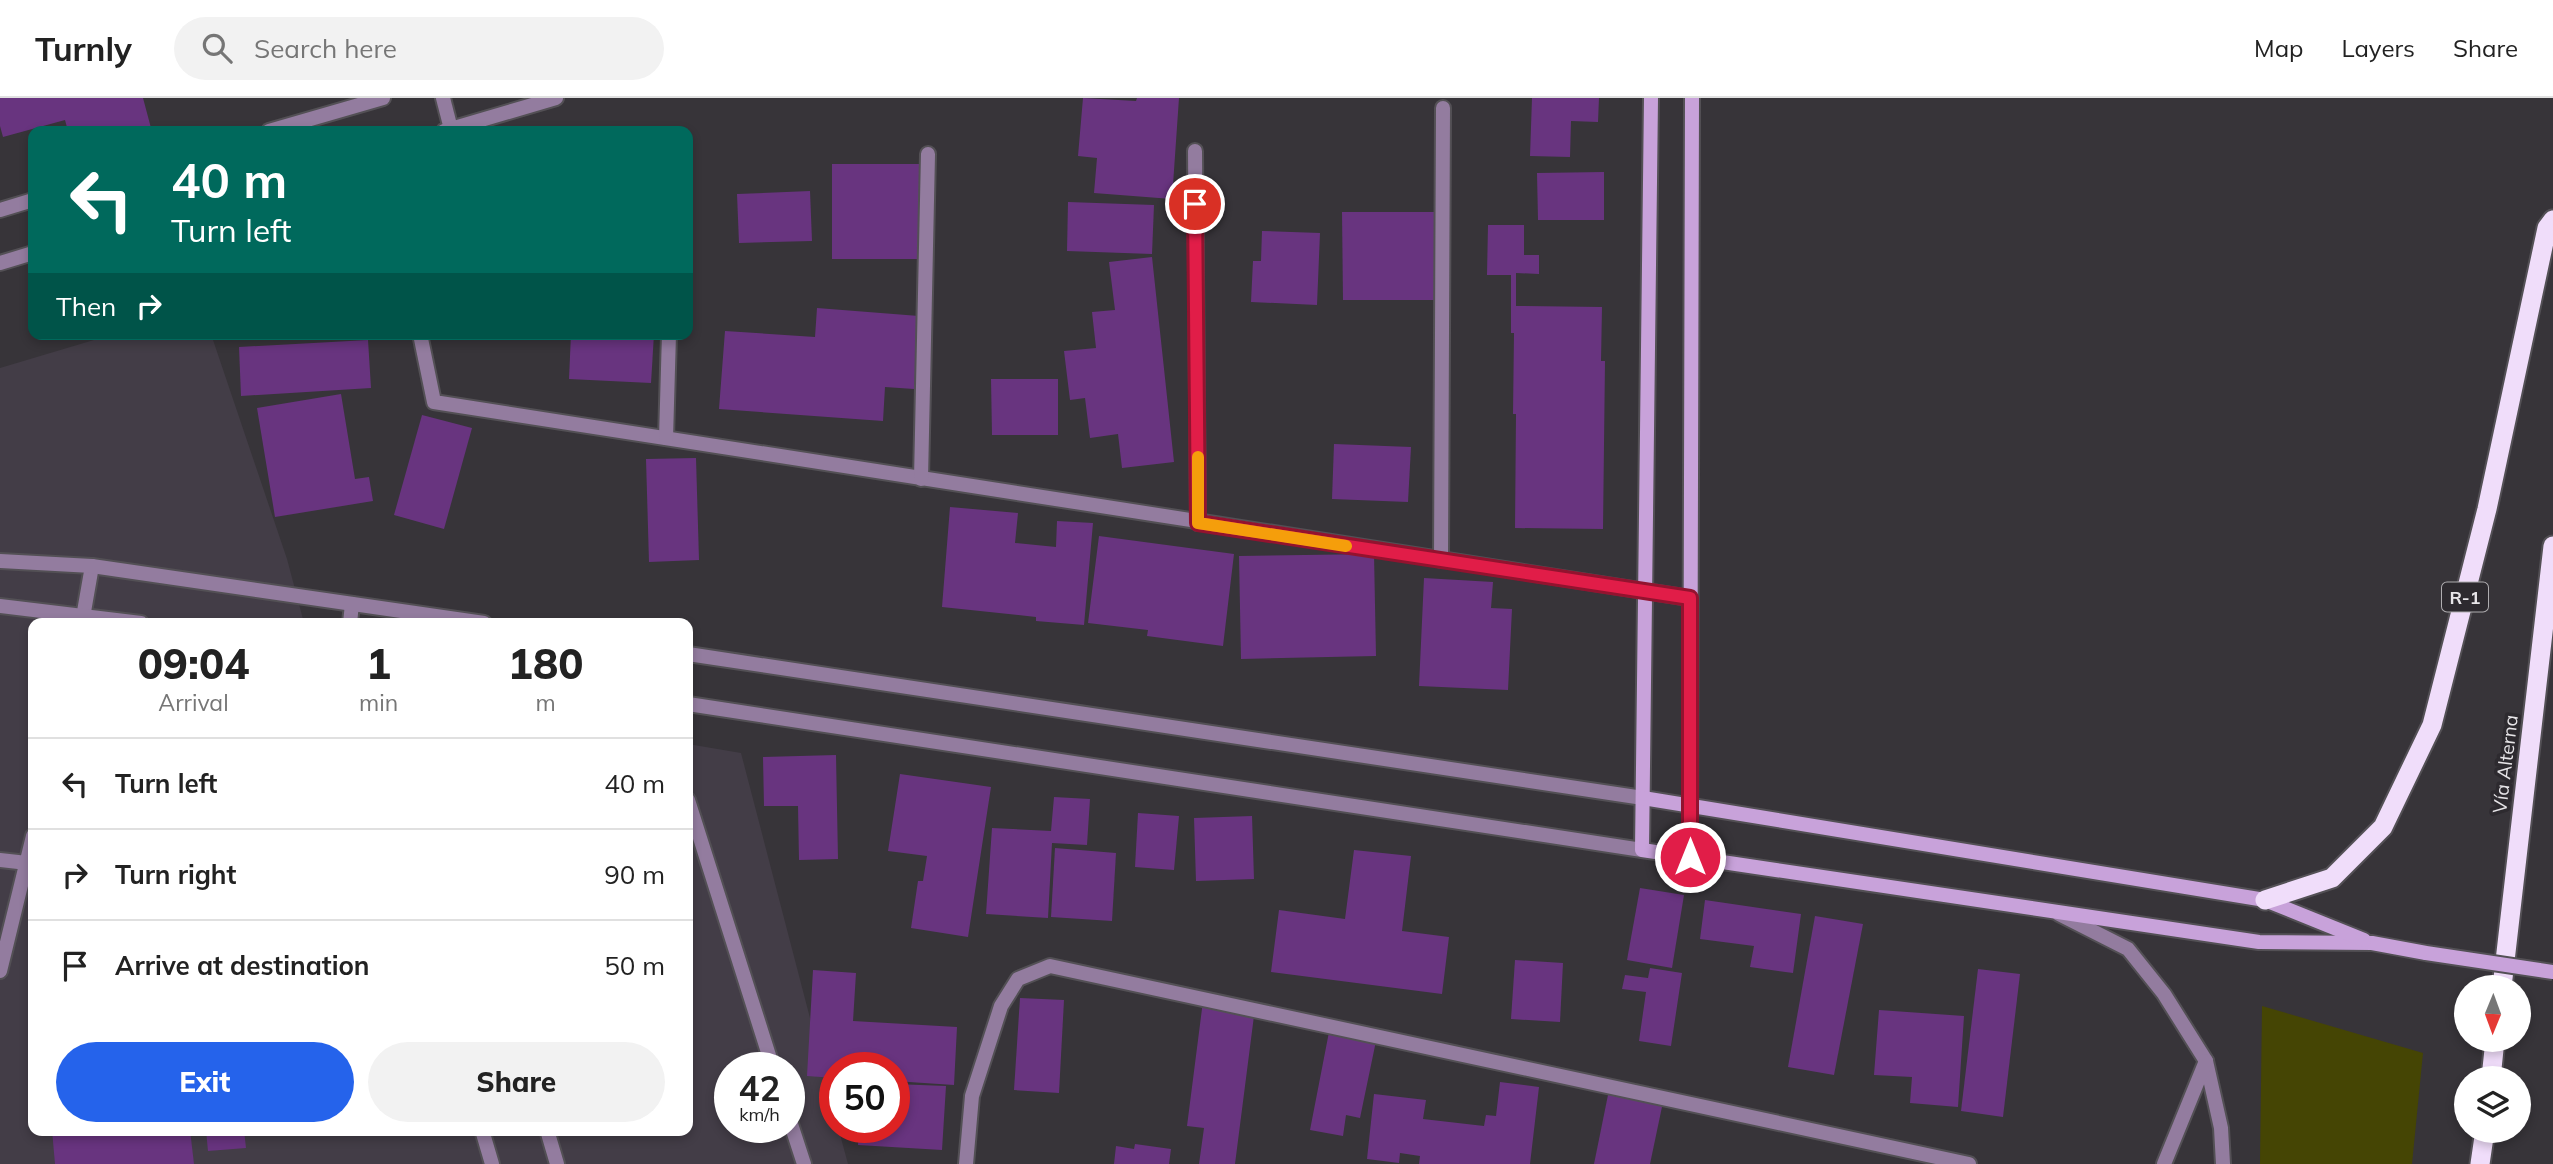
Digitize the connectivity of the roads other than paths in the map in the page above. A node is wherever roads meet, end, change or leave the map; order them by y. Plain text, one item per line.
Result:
1 (383, 98) edge
2 (443, 98) edge
3 (556, 98) edge
4 (1651, 98) edge
5 (1692, 98) edge
6 (1443, 108) dead end
7 (287, 126) edge
8 (446, 126) edge
9 (461, 126) edge
10 (1195, 151) dead end
11 (928, 154) dead end
12 (28, 202) edge
13 (0, 210) edge
14 (2553, 220) edge
15 (28, 255) edge
16 (0, 263) edge
17 (421, 340) edge
18 (669, 340) edge
19 (666, 438) junction
20 (922, 479) junction
21 (1198, 523) junction
22 (2553, 546) edge
23 (0, 561) edge
24 (1441, 561) junction
25 (92, 566) junction
26 (1646, 593) junction
27 (1690, 598) junction
28 (352, 604) junction
29 (0, 606) edge
30 (77, 618) edge
31 (83, 618) edge
32 (351, 618) edge
33 (418, 618) edge
34 (693, 655) edge
35 (693, 705) edge
36 (1643, 798) junction
37 (1690, 805) junction
38 (693, 816) edge
39 (1642, 850) junction
40 (1690, 857) junction
41 (28, 858) edge
42 (0, 860) edge
43 (27, 863) junction
44 (2265, 900) junction
45 (2059, 914) junction
46 (2372, 943) junction
47 (0, 971) edge
48 (2553, 972) edge
49 (2503, 975) edge
50 (768, 1052) edge
51 (2206, 1061) junction
52 (484, 1136) edge
53 (549, 1136) edge
54 (797, 1143) edge
55 (2482, 1143) edge
56 (492, 1164) edge
57 (557, 1164) edge
58 (804, 1164) edge
59 (966, 1164) edge
60 (1969, 1164) edge
61 (2164, 1164) edge
62 (2223, 1164) edge
63 (2480, 1164) edge

1 - 7 street
2 - 8 street
3 - 9 street
4 - 26 main road
5 - 27 main road
6 - 24 street
10 - 21 street
11 - 20 street
12 - 13 street
14 - 44 highway, R-1
15 - 16 street
17 - 19 street
18 - 19 street
19 - 20 street
20 - 21 street
21 - 24 street
22 - 49 highway, Vía Alterna
23 - 25 street
24 - 26 street
25 - 28 street
25 - 31 street
26 - 27 street
26 - 36 main road
27 - 37 main road
28 - 32 street
28 - 33 street
29 - 30 street
34 - 36 street
35 - 39 street
36 - 37 main road, R-1
36 - 39 main road
37 - 40 main road
37 - 44 main road, R-1
38 - 50 street
39 - 40 main road, R-1
40 - 45 main road, R-1
41 - 43 street
42 - 43 street
43 - 47 street
44 - 46 main road, R-1
45 - 46 main road, R-1
45 - 51 street
46 - 48 main road, R-1, bridge
51 - 61 street
51 - 62 street
52 - 56 street
53 - 57 street
54 - 58 street
55 - 63 highway
59 - 60 street

